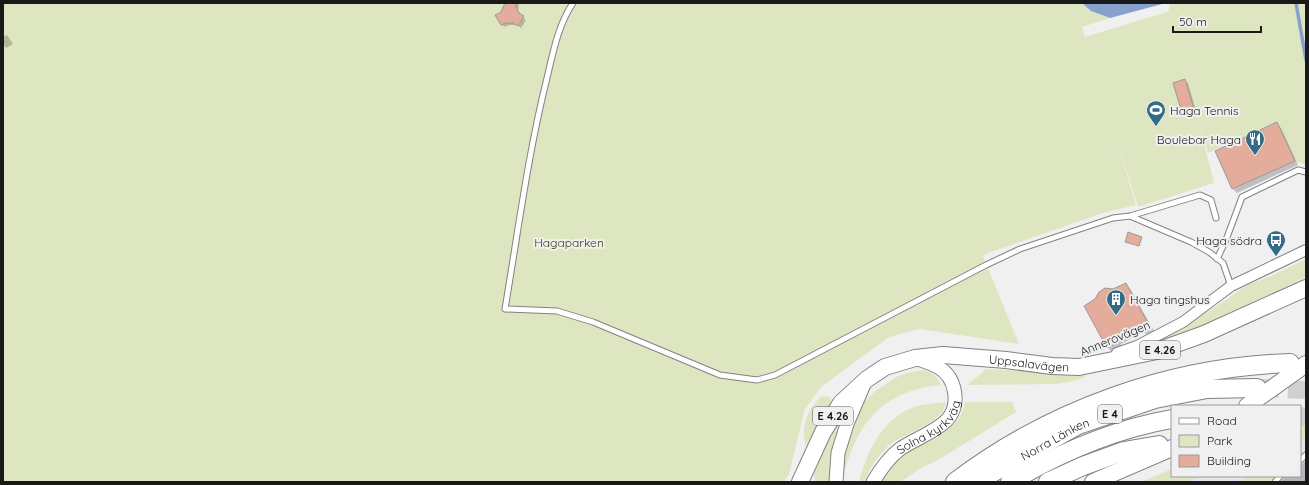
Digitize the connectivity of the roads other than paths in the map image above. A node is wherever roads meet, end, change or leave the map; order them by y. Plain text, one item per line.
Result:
1 (573, 3) edge
2 (1306, 172) edge
3 (1130, 216) junction
4 (1216, 218) dead end
5 (1306, 250) edge
6 (1217, 259) junction
7 (1230, 286) junction
8 (1306, 288) edge
9 (915, 358) junction
10 (1298, 363) edge
11 (1079, 367) junction
12 (867, 379) junction
13 (1256, 388) tunnel mouth
14 (1248, 405) edge
15 (1171, 418) edge
16 (1166, 447) edge
17 (805, 473) edge
18 (836, 482) edge
19 (873, 482) edge
20 (955, 482) edge
21 (976, 482) edge
22 (1010, 482) edge
23 (1048, 482) edge
24 (1093, 482) edge

1 - 3 lane
2 - 6 lane
3 - 4 lane
3 - 6 lane
5 - 7 street, Annerovägen
6 - 7 lane
7 - 11 street, Annerovägen
8 - 11 main road, Uppsalavägen / E 4.26
9 - 11 main road, Uppsalavägen / E 4.26
9 - 12 main road, Uppsalavägen / E 4.26
9 - 19 street, Solna kyrkväg
10 - 14 main road
10 - 20 highway
12 - 17 main road, Uppsalavägen / E 4.26
12 - 18 street
13 - 21 highway, Norra Länken / E 4
15 - 22 highway, Norra Länken / E 4
16 - 23 highway
16 - 24 main road

